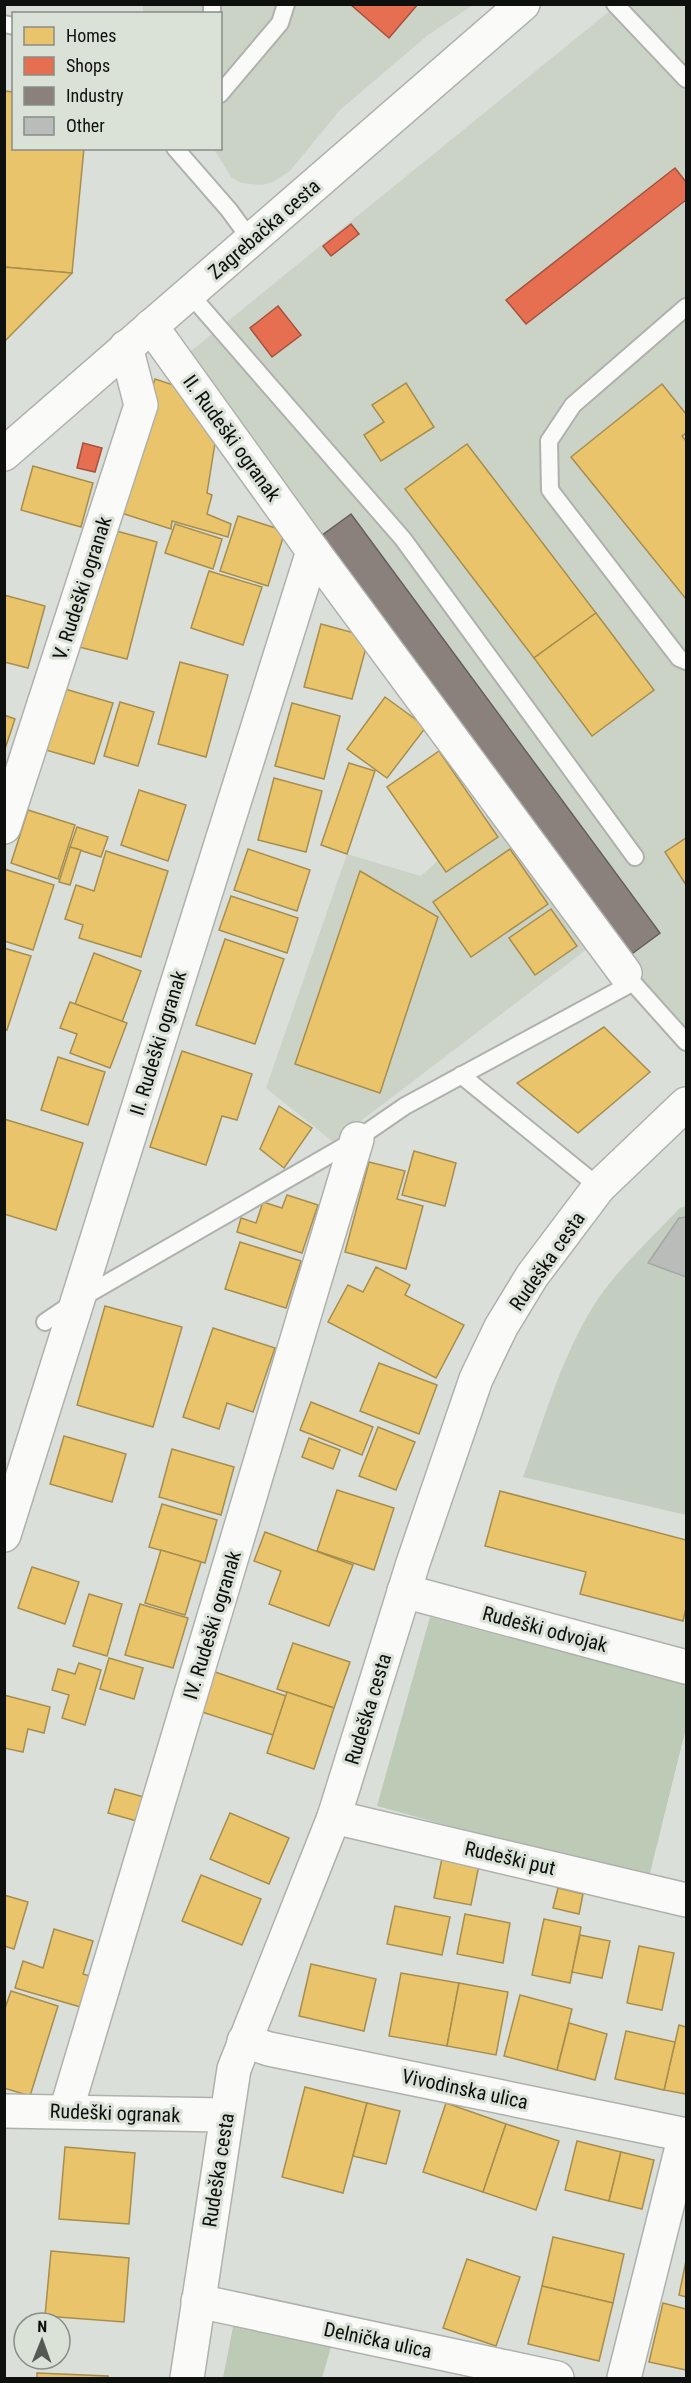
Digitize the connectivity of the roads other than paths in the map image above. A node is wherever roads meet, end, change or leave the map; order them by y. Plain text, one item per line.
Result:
1 (286, 4) edge
2 (523, 4) edge
3 (615, 4) edge
4 (687, 79) edge
5 (222, 92) edge
6 (177, 150) edge
7 (251, 240) junction
8 (189, 293) junction
9 (687, 307) edge
10 (151, 326) junction
11 (126, 347) junction
12 (4, 454) edge
13 (313, 551) junction
14 (687, 661) edge
15 (4, 827) edge
16 (635, 857) dead end
17 (628, 978) junction
18 (687, 1042) edge
19 (461, 1075) junction
20 (687, 1104) edge
21 (357, 1139) junction
22 (599, 1187) junction
23 (76, 1301) junction
24 (45, 1322) dead end
25 (4, 1534) edge
26 (404, 1591) junction
27 (687, 1667) edge
28 (334, 1816) junction
29 (687, 1900) edge
30 (244, 2041) junction
31 (4, 2111) edge
32 (66, 2111) junction
33 (225, 2115) junction
34 (686, 2135) edge
35 (198, 2301) junction
36 (187, 2379) edge
37 (557, 2379) edge
38 (624, 2379) edge

1 - 5 lane
2 - 7 street, Zagrebačka cesta
3 - 4 lane
6 - 7 lane
7 - 8 street, Zagrebačka cesta
8 - 10 street, Zagrebačka cesta
8 - 16 lane
9 - 14 lane
10 - 11 street, Zagrebačka cesta
10 - 13 street, II. Rudeški ogranak
11 - 12 street, Zagrebačka cesta
11 - 15 street, V. Rudeški ogranak
13 - 17 street, II. Rudeški ogranak
13 - 23 street, II. Rudeški ogranak
17 - 18 lane
17 - 19 lane
19 - 21 lane
19 - 22 lane
20 - 22 street, Rudeška cesta
21 - 23 lane
21 - 32 street, IV. Rudeški ogranak
22 - 26 street, Rudeška cesta
23 - 24 lane
23 - 25 street, II. Rudeški ogranak
26 - 27 street, Rudeški odvojak
26 - 28 street, Rudeška cesta
28 - 29 street, Rudeški put
28 - 30 street, Rudeška cesta
30 - 33 street, Rudeška cesta
30 - 34 street, Vivodinska ulica
31 - 32 street, Rudeški ogranak
32 - 33 street, Rudeški ogranak
33 - 35 street, Rudeška cesta
34 - 38 street
35 - 36 street, Rudeška cesta
35 - 37 street, Delnička ulica

